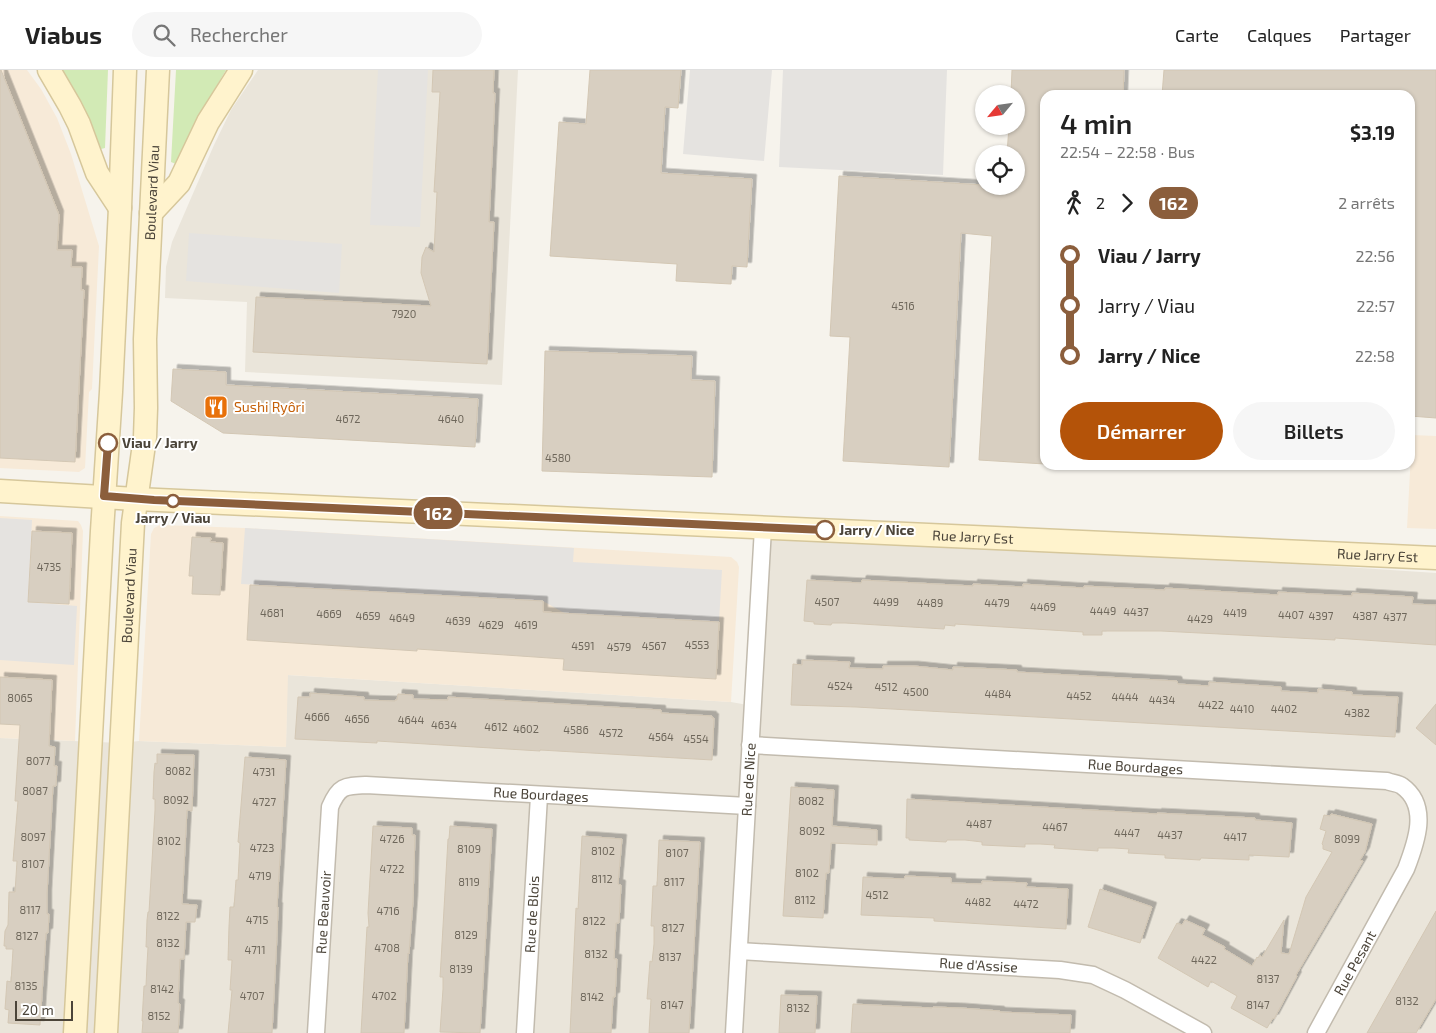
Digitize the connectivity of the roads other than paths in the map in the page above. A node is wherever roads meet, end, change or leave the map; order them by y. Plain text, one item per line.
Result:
1 (49, 70) edge
2 (125, 70) edge
3 (158, 70) edge
4 (241, 70) edge
5 (120, 208) junction
6 (151, 213) junction
7 (0, 491) edge
8 (104, 496) junction
9 (136, 499) junction
10 (763, 528) junction
11 (1436, 558) edge
12 (750, 745) junction
13 (336, 793) joint
14 (538, 796) junction
15 (747, 806) junction
16 (1394, 893) joint
17 (739, 951) junction
18 (74, 1033) edge
19 (106, 1033) edge
20 (316, 1033) edge
21 (525, 1033) edge
22 (734, 1033) edge
23 (1203, 1033) edge
24 (1316, 1033) edge

1 - 5 main road
2 - 5 main road
3 - 6 main road, Boulevard Viau
4 - 6 main road
5 - 8 main road
6 - 9 main road, Boulevard Viau
7 - 8 main road, Rue Jarry Est
8 - 9 main road, Rue Jarry Est
8 - 18 main road
9 - 10 main road, Rue Jarry Est
9 - 19 main road, Boulevard Viau
10 - 11 main road, Rue Jarry Est
10 - 12 street, Rue de Nice
12 - 15 street, Rue de Nice
12 - 16 street, Rue Bourdages
13 - 14 street, Rue Bourdages
13 - 20 street, Rue Beauvoir
14 - 15 street, Rue Bourdages
14 - 21 street, Rue de Blois
15 - 17 street, Rue de Nice
16 - 24 street, Rue Pesant
17 - 22 street, Rue de Nice
17 - 23 street, Rue d'Assise

